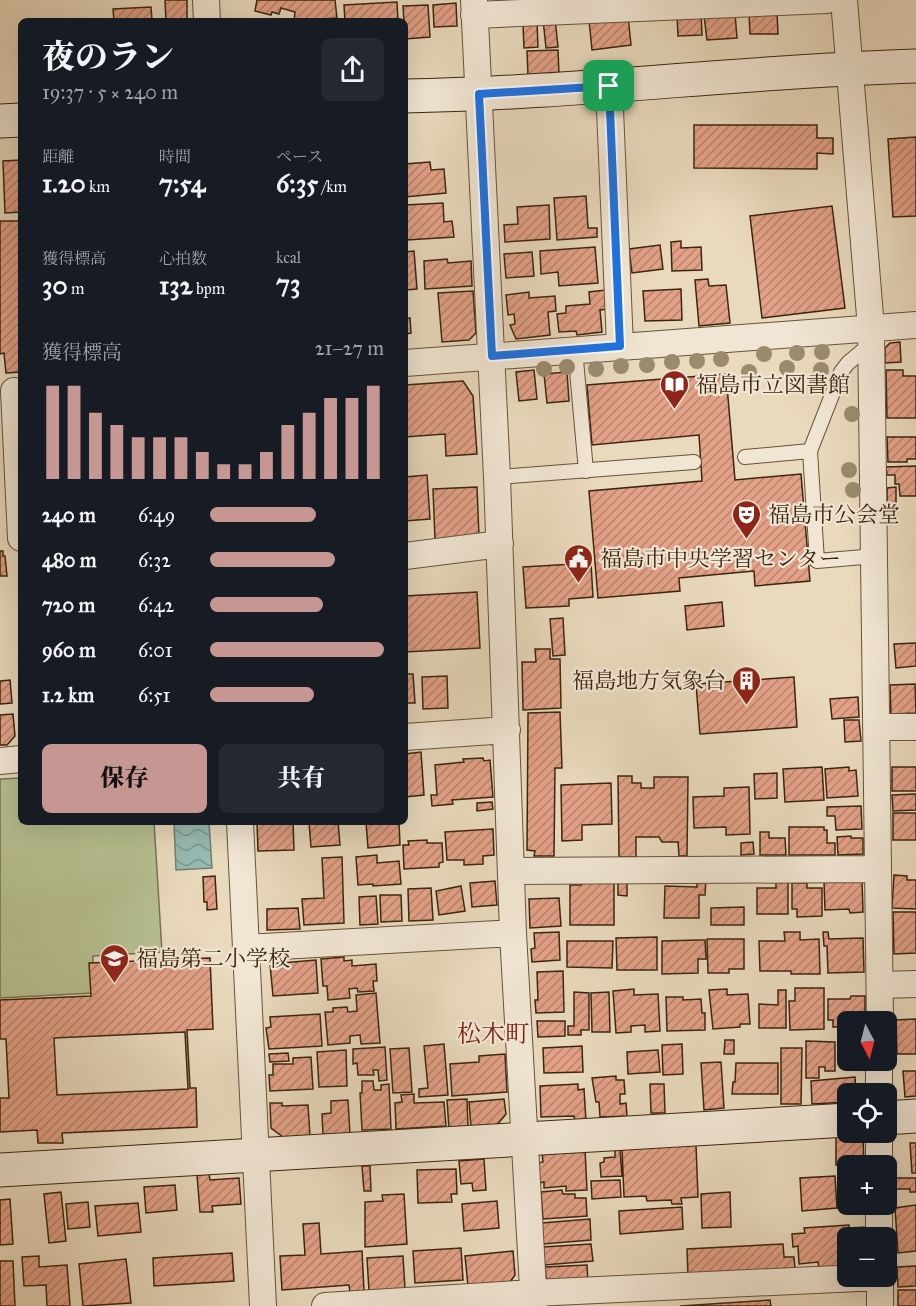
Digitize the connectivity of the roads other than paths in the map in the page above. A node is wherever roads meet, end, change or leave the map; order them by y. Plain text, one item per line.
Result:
1 (206, 0) edge
2 (827, 0) edge
3 (844, 0) edge
4 (613, 4) edge
5 (474, 8) edge
6 (207, 18) edge
7 (916, 66) edge
8 (849, 68) junction
9 (609, 86) junction
10 (479, 94) junction
11 (408, 96) edge
12 (18, 120) edge
13 (0, 121) edge
14 (916, 324) edge
15 (872, 335) junction
16 (620, 346) junction
17 (575, 349) junction
18 (492, 356) junction
19 (408, 363) edge
20 (12, 391) edge
21 (810, 451) junction
22 (746, 457) dead end
23 (694, 462) dead end
24 (586, 471) junction
25 (497, 477) junction
26 (18, 488) edge
27 (500, 544) junction
28 (408, 556) edge
29 (875, 556) junction
30 (876, 727) junction
31 (916, 727) edge
32 (507, 730) junction
33 (408, 736) edge
34 (18, 759) edge
35 (0, 761) edge
36 (240, 825) edge
37 (878, 869) junction
38 (512, 871) junction
39 (513, 933) junction
40 (246, 948) junction
41 (916, 984) edge
42 (880, 985) junction
43 (880, 1011) edge
44 (916, 1116) edge
45 (897, 1117) edge
46 (837, 1121) edge
47 (525, 1140) junction
48 (256, 1155) junction
49 (0, 1170) edge
50 (837, 1280) edge
51 (880, 1287) edge
52 (534, 1300) edge
53 (263, 1306) edge
54 (325, 1306) edge
55 (880, 1306) edge

1 - 6 street
2 - 4 street
3 - 8 street
4 - 5 street
5 - 10 street
7 - 8 street
8 - 9 street
8 - 15 street
9 - 10 street
9 - 16 street
10 - 11 street
10 - 18 street
12 - 13 street
14 - 15 street
15 - 16 street
15 - 21 lane
15 - 29 street
16 - 17 street
17 - 18 street
17 - 24 lane
18 - 19 street
18 - 25 street
20 - 26 street
21 - 22 lane
21 - 29 lane
23 - 24 lane
24 - 25 lane
25 - 27 street
27 - 28 street
27 - 32 street
29 - 30 street
30 - 31 street
30 - 37 street
32 - 33 street
32 - 38 street
34 - 35 street
36 - 40 street
37 - 38 street
37 - 42 street
38 - 39 street
39 - 40 street
39 - 47 street
40 - 48 street
41 - 42 street
42 - 43 street
44 - 45 street
46 - 47 street
47 - 48 street
47 - 52 street
48 - 49 street
48 - 53 street
50 - 52 street
51 - 55 street
52 - 54 street

